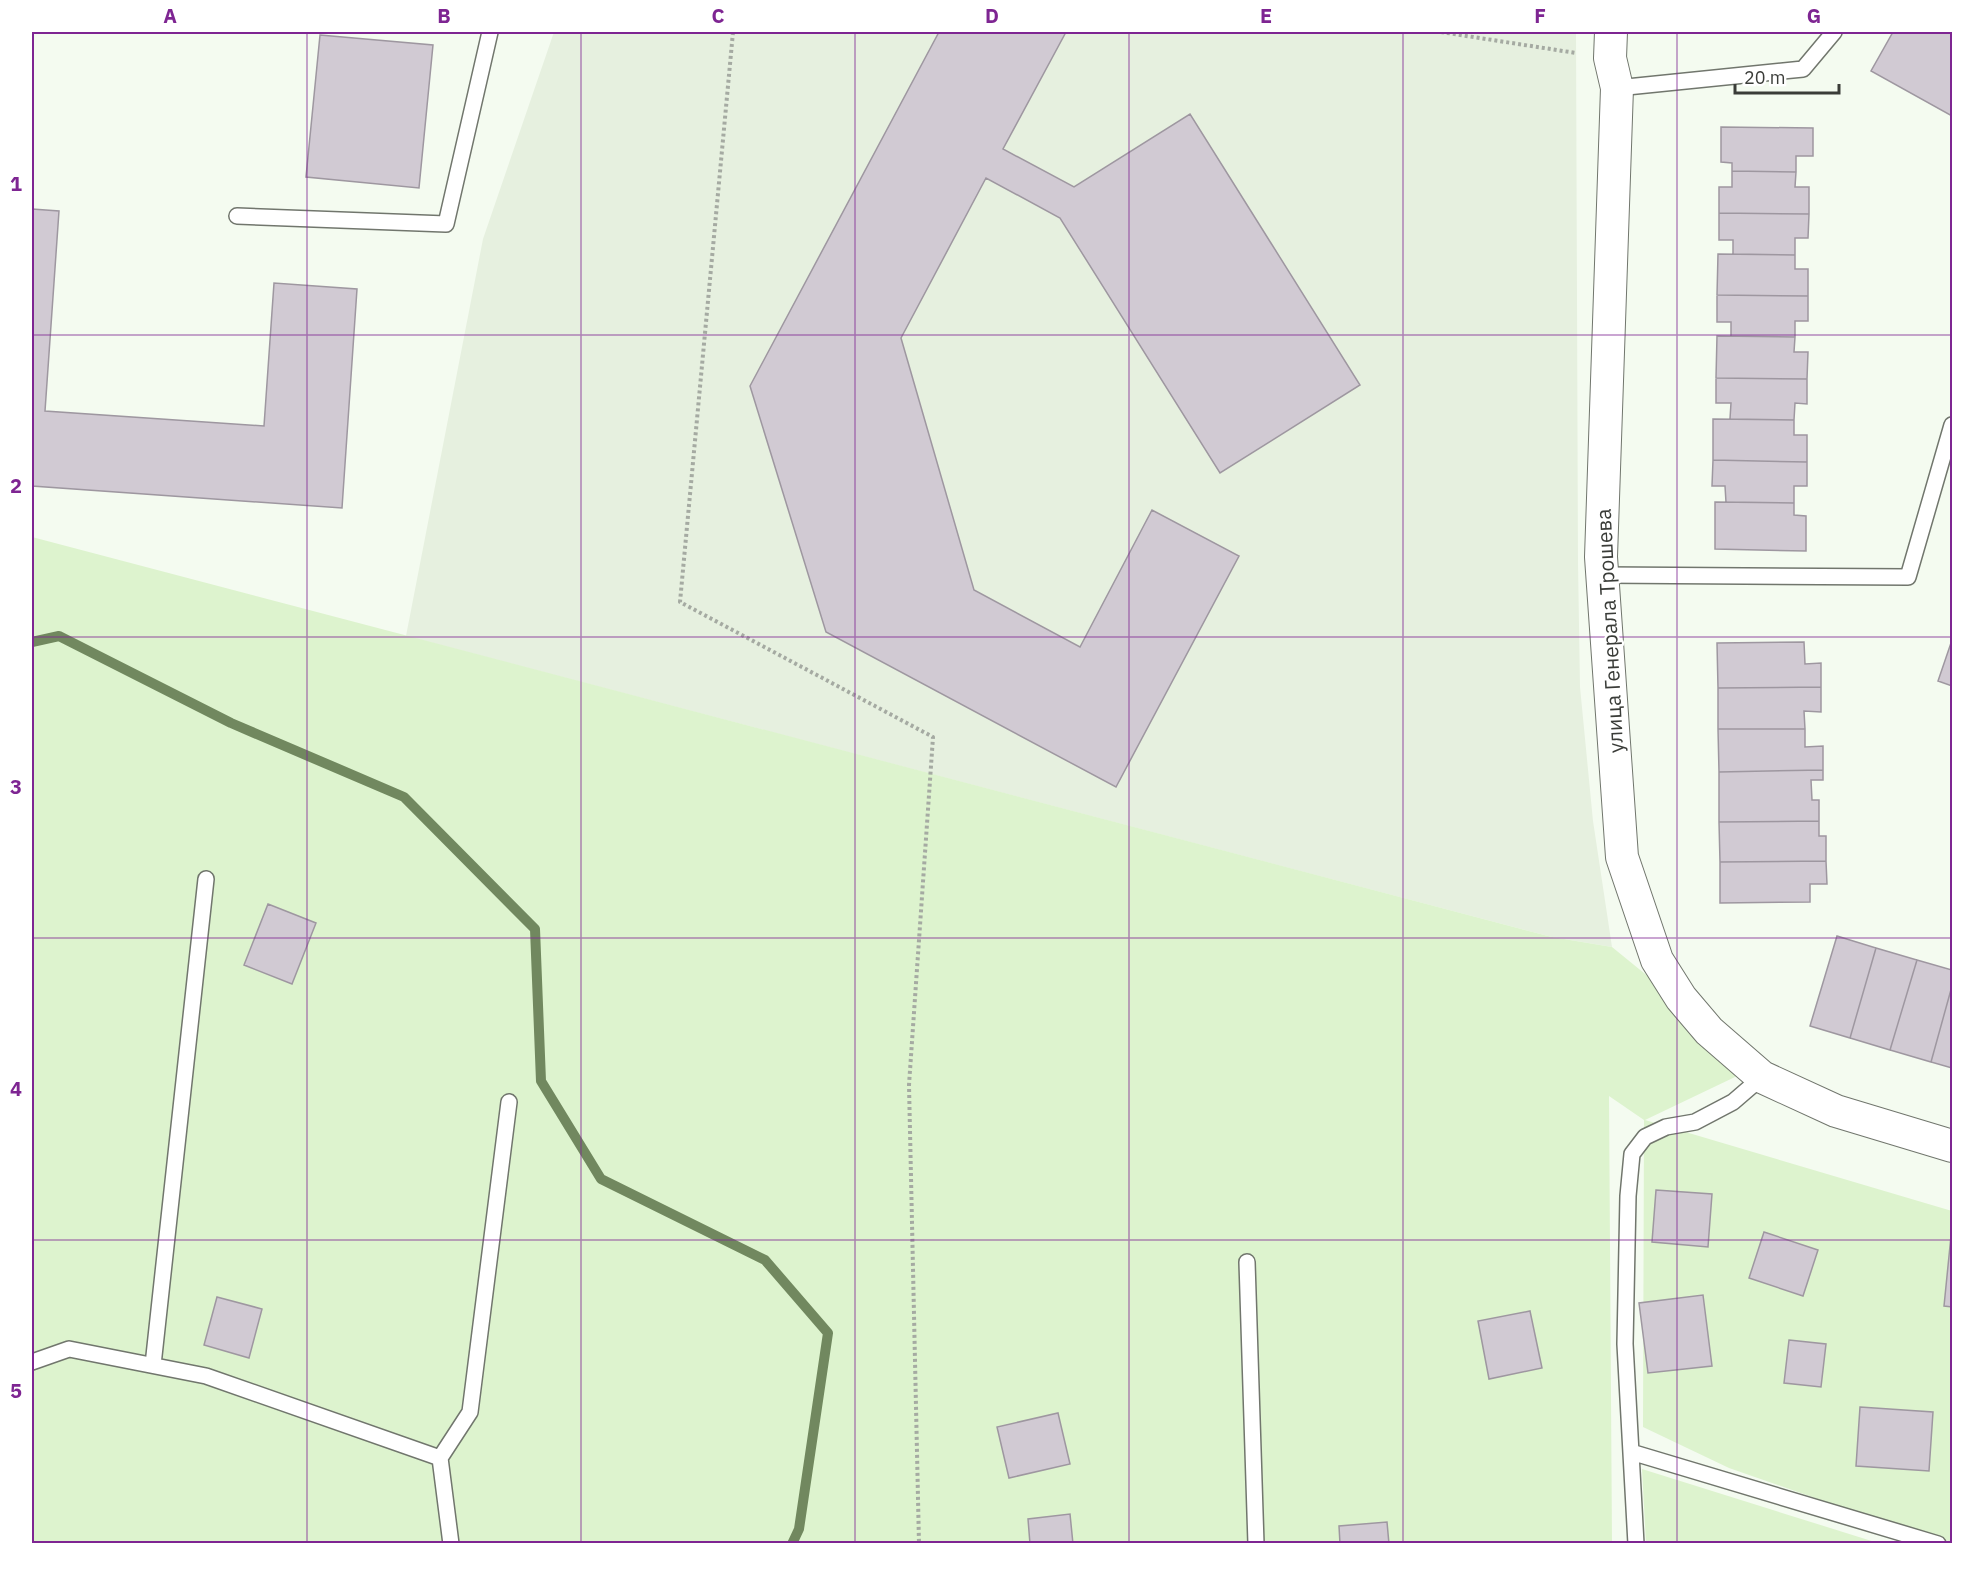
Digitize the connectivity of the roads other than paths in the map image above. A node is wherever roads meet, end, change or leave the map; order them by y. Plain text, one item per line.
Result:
1 (490, 32) edge
2 (1834, 32) edge
3 (1610, 45) edge
4 (1617, 88) junction
5 (237, 216) dead end
6 (1953, 425) edge
7 (1603, 575) junction
8 (206, 879) dead end
9 (1762, 1077) junction
10 (509, 1102) dead end
11 (1953, 1146) edge
12 (1247, 1262) dead end
13 (32, 1362) edge
14 (153, 1365) junction
15 (1631, 1452) junction
16 (440, 1458) junction
17 (451, 1544) edge
18 (1256, 1544) edge
19 (1636, 1544) edge
20 (1938, 1544) edge

1 - 5 lane
2 - 4 lane
3 - 4 street, улица Генерала Трошева
4 - 7 street, улица Генерала Трошева
6 - 7 lane
7 - 9 street, улица Генерала Трошева
8 - 14 lane
9 - 11 street, улица Генерала Трошева
9 - 15 lane
10 - 16 lane
12 - 18 lane
13 - 14 lane
14 - 16 lane
15 - 19 lane
15 - 20 lane
16 - 17 lane

